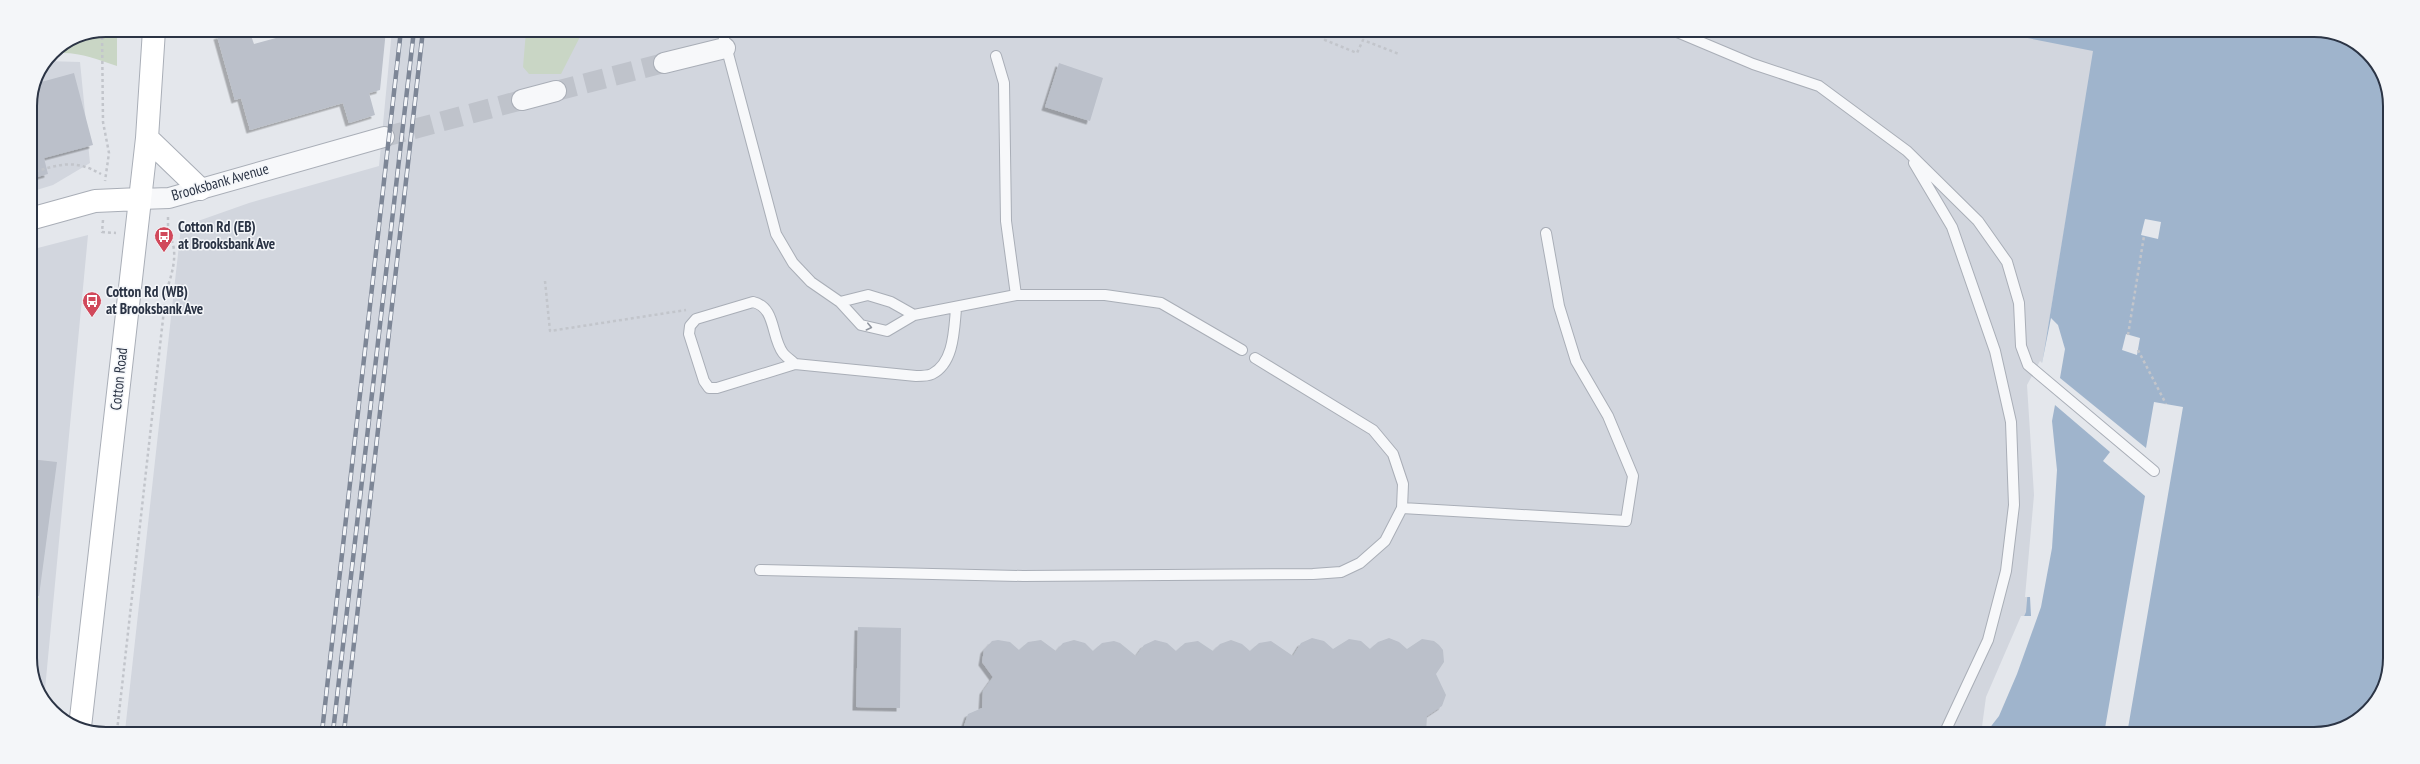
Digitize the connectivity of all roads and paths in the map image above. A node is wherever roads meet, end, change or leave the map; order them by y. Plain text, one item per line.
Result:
1 (102, 37) edge
2 (153, 37) edge
3 (1326, 37) edge
4 (1689, 37) edge
5 (724, 39) edge
6 (1399, 54) dead end
7 (996, 56) dead end
8 (664, 63) tunnel mouth
9 (556, 91) tunnel mouth
10 (522, 100) tunnel mouth
11 (384, 137) tunnel mouth
12 (146, 138) junction
13 (1907, 151) junction
14 (37, 171) edge
15 (101, 174) dead end
16 (106, 176) dead end
17 (200, 189) junction
18 (140, 199) junction
19 (37, 217) edge
20 (168, 222) dead end
21 (1546, 233) dead end
22 (2144, 236) dead end
23 (545, 281) dead end
24 (1016, 295) junction
25 (840, 302) junction
26 (956, 309) junction
27 (689, 310) dead end
28 (914, 316) junction
29 (2128, 335) dead end
30 (1242, 350) dead end
31 (2138, 350) dead end
32 (1256, 358) dead end
33 (795, 364) junction
34 (2166, 404) dead end
35 (2154, 472) dead end
36 (1402, 508) junction
37 (760, 570) dead end
38 (81, 722) edge
39 (117, 727) edge
40 (1947, 727) edge

1 - 16 path
2 - 12 main road, Cotton Road
3 - 6 path
4 - 13 lane
5 - 8 street
5 - 25 lane
7 - 24 lane
9 - 10 street
11 - 17 street, Brooksbank Avenue
12 - 17 main road
12 - 18 main road, Cotton Road
13 - 35 lane
13 - 40 lane
14 - 15 path
17 - 18 street, Brooksbank Avenue
18 - 19 main road, Brooksbank Avenue
18 - 38 main road, Cotton Road
20 - 39 path
21 - 36 lane
22 - 29 path
23 - 27 path
24 - 26 lane
24 - 30 lane
25 - 28 lane
25 -> 28 lane
26 - 28 lane
26 - 33 lane
31 - 34 path
32 - 36 lane
33 - 33 lane
36 - 37 lane

